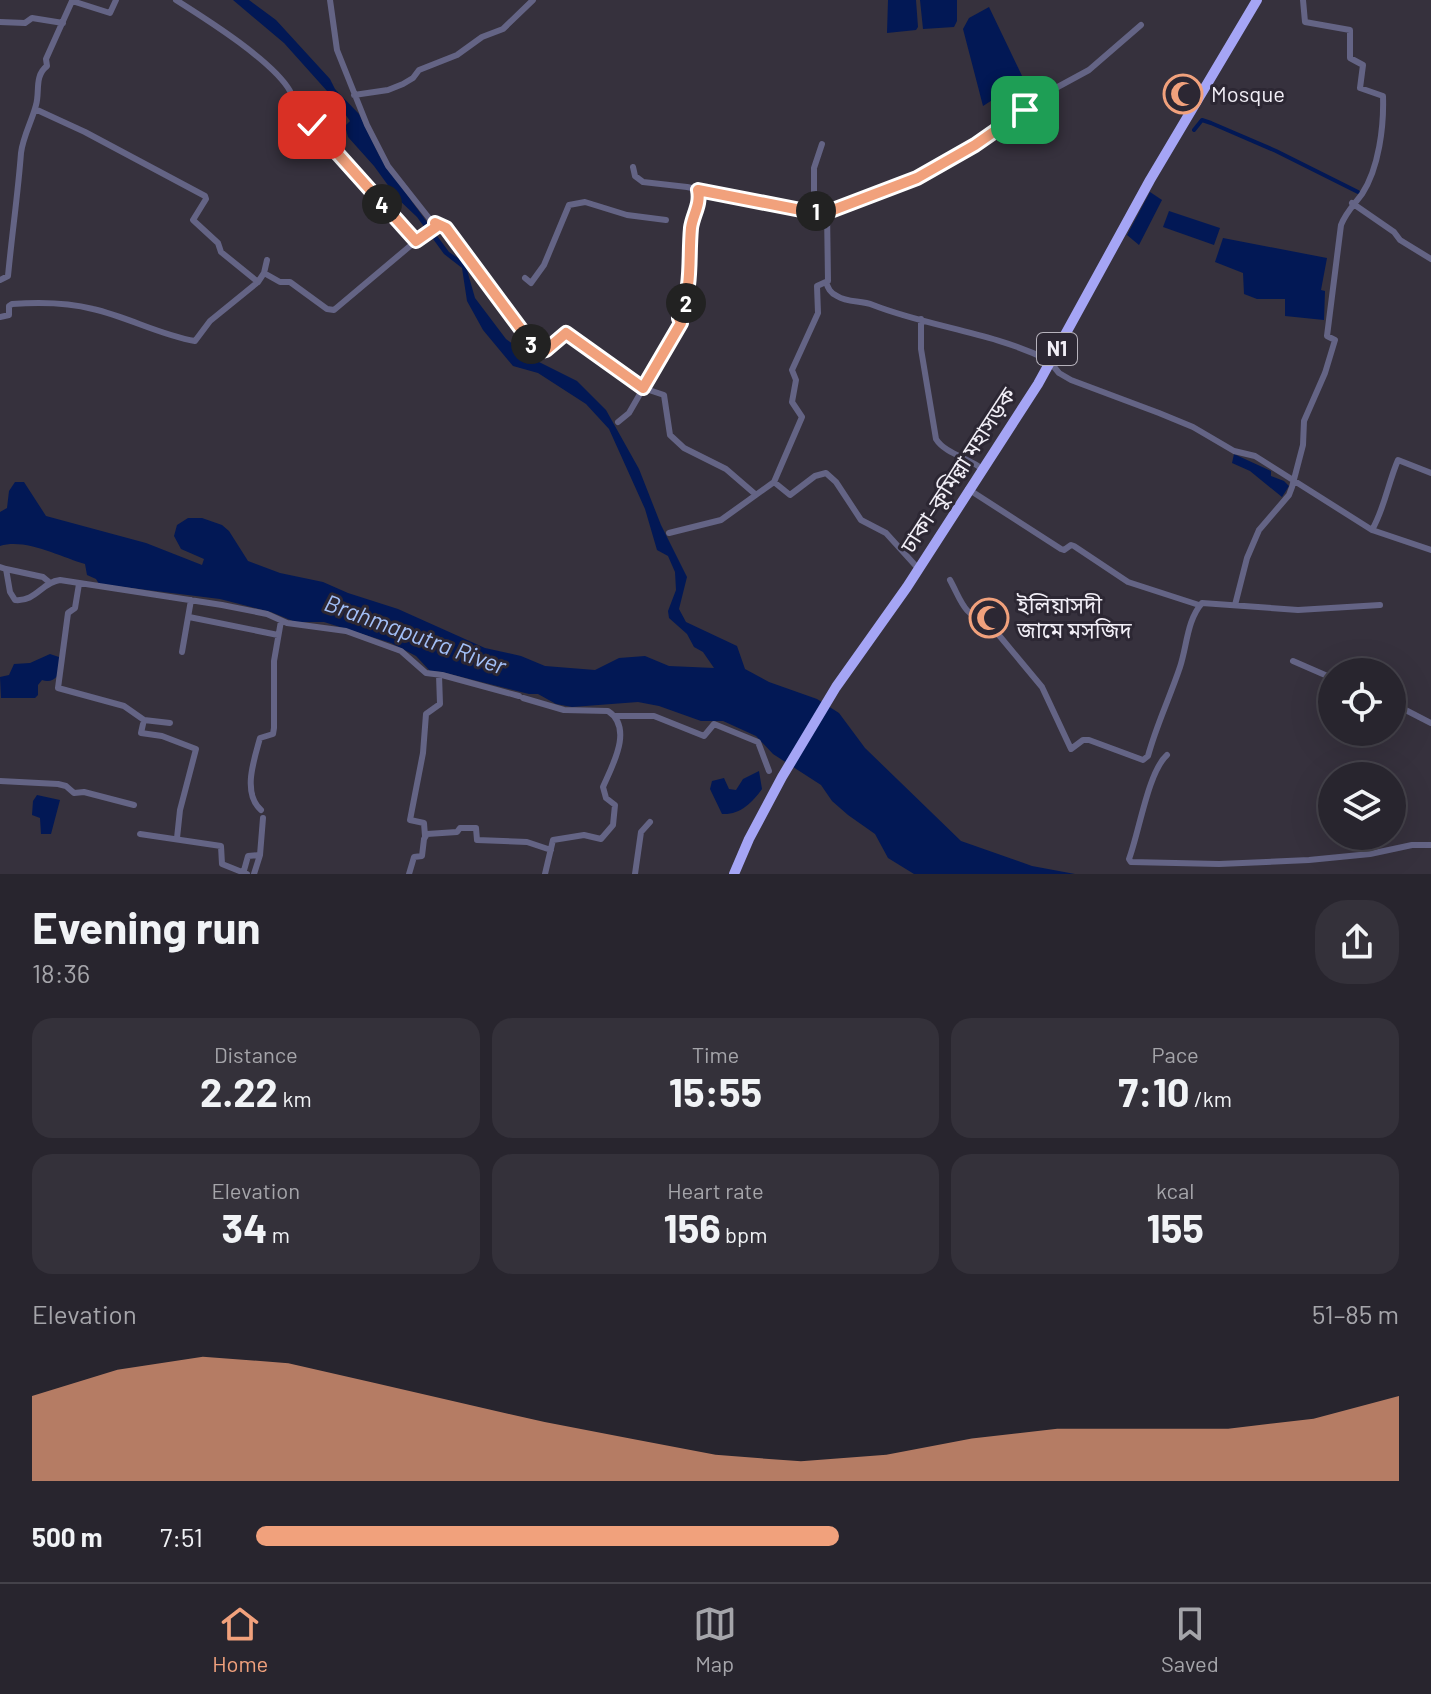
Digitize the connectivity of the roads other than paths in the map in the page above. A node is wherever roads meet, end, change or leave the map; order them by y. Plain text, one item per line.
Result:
1 (116, 0) edge
2 (176, 0) edge
3 (330, 0) edge
4 (533, 0) edge
5 (1250, 0) edge
6 (1257, 0) edge
7 (1303, 0) edge
8 (0, 22) edge
9 (63, 23) junction
10 (1141, 25) dead end
11 (354, 95) junction
12 (35, 109) junction
13 (822, 144) dead end
14 (633, 167) dead end
15 (698, 190) junction
16 (1352, 203) junction
17 (814, 211) junction
18 (827, 211) junction
19 (666, 220) dead end
20 (436, 225) junction
21 (416, 241) junction
22 (1431, 259) edge
23 (267, 260) dead end
24 (264, 273) junction
25 (525, 278) dead end
26 (0, 280) edge
27 (258, 282) junction
28 (826, 282) junction
29 (0, 317) edge
30 (921, 319) junction
31 (1048, 361) junction
32 (643, 388) junction
33 (618, 422) dead end
34 (978, 466) junction
35 (1431, 473) edge
36 (1294, 480) junction
37 (774, 482) junction
38 (968, 489) junction
39 (755, 494) junction
40 (1372, 530) junction
41 (669, 533) dead end
42 (1431, 550) edge
43 (915, 565) junction
44 (3, 568) edge
45 (950, 580) dead end
46 (49, 582) junction
47 (79, 584) junction
48 (191, 600) junction
49 (1199, 605) junction
50 (1235, 605) junction
51 (1380, 605) dead end
52 (189, 617) junction
53 (281, 621) junction
54 (278, 635) junction
55 (182, 652) dead end
56 (1293, 661) dead end
57 (1318, 672) edge
58 (439, 675) junction
59 (835, 685) junction
60 (1406, 710) edge
61 (615, 716) junction
62 (170, 723) dead end
63 (1431, 723) edge
64 (143, 724) dead end
65 (1167, 755) dead end
66 (776, 774) junction
67 (0, 781) edge
68 (134, 805) dead end
69 (650, 822) dead end
70 (140, 834) dead end
71 (425, 836) junction
72 (177, 838) junction
73 (1431, 845) edge
74 (551, 850) junction
75 (260, 855) junction
76 (244, 874) edge
77 (254, 874) edge
78 (409, 874) edge
79 (545, 874) edge
80 (635, 874) edge
81 (732, 874) edge

1 - 9 street
2 - 21 street
3 - 11 street
4 - 11 street
5 - 31 highway, ঢাকা–কুমিল্লা মহাসড়ক / N1
6 - 31 highway, ঢাকা–কুমিল্লা মহাসড়ক / N1
7 - 16 street
8 - 9 street
9 - 12 street
10 - 18 street
11 - 20 street
12 - 26 street
12 - 27 street
13 - 17 street
14 - 15 street
15 - 17 street
15 - 32 street
16 - 22 street
16 - 36 street
17 - 18 street
18 - 28 street
19 - 25 street
20 - 21 street
20 - 32 street
21 - 24 street
23 - 24 street
24 - 27 street
27 - 29 street
28 - 30 street
28 - 37 street
30 - 31 street
30 - 34 street
31 - 34 highway, ঢাকা–কুমিল্লা মহাসড়ক / N1
31 - 36 street
31 - 38 highway, ঢাকা–কুমিল্লা মহাসড়ক / N1
32 - 33 street
32 - 39 street
34 - 43 highway, ঢাকা–কুমিল্লা মহাসড়ক / N1
35 - 40 street
36 - 40 street
36 - 50 street
37 - 39 street
37 - 43 street
38 - 49 street
38 - 59 highway, ঢাকা–কুমিল্লা মহাসড়ক / N1
39 - 41 street
40 - 42 street
43 - 59 highway, ঢাকা–কুমিল্লা মহাসড়ক / N1
44 - 46 street
44 - 46 street
45 - 49 street
46 - 47 street
47 - 48 street
47 - 62 street
48 - 52 street
48 - 53 street
49 - 50 street
50 - 51 street
52 - 54 street
52 - 55 street
53 - 54 street
53 - 58 street
54 - 75 street
56 - 57 street
58 - 61 street
58 - 71 street
59 - 66 highway, ঢাকা–কুমিল্লা মহাসড়ক / N1
60 - 63 street
61 - 66 street
61 - 74 street
64 - 72 street
65 - 73 street
66 - 81 highway, ঢাকা–কুমিল্লা মহাসড়ক / N1
67 - 68 street
69 - 80 street
70 - 72 street
71 - 74 street
71 - 78 street
72 - 76 street
74 - 79 street
75 - 76 street
75 - 77 street

